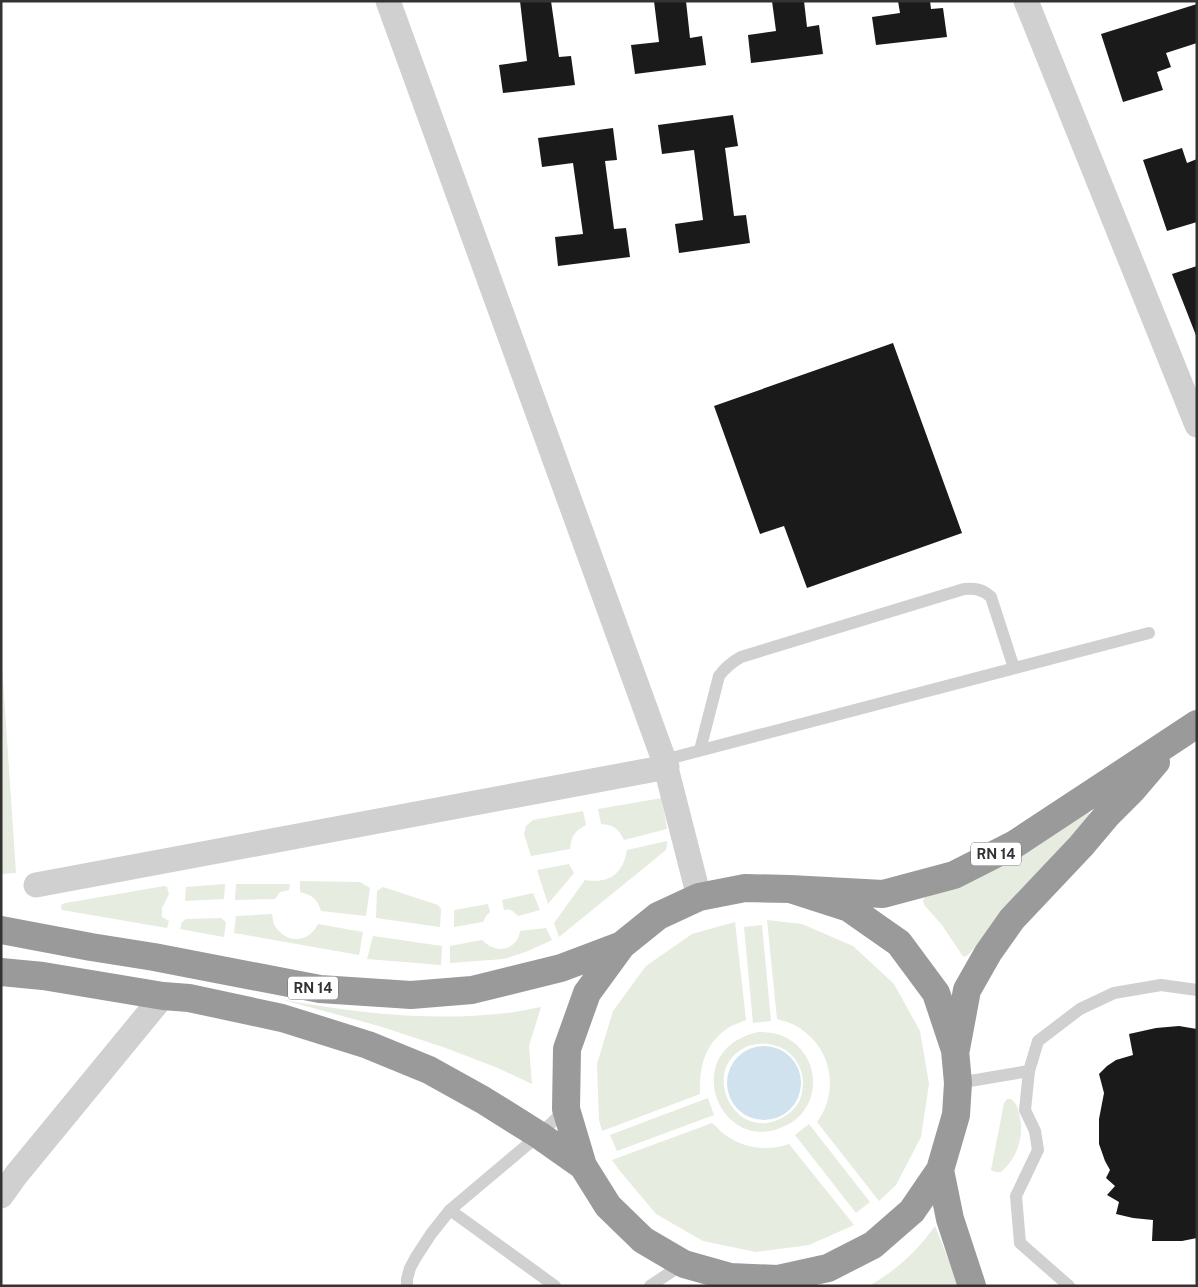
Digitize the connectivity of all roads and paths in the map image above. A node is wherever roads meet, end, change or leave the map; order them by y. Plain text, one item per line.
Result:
1 (388, 1) edge
2 (1026, 1) edge
3 (1197, 425) edge
4 (1149, 633) dead end
5 (1014, 668) junction
6 (1186, 731) edge
7 (700, 750) junction
8 (666, 763) junction
9 (36, 885) dead end
10 (790, 890) junction
11 (700, 897) junction
12 (1, 930) edge
13 (622, 945) junction
14 (1, 972) edge
15 (1197, 990) edge
16 (163, 996) junction
17 (955, 1050) junction
18 (1029, 1071) junction
19 (958, 1083) junction
20 (566, 1109) junction
21 (539, 1136) junction
22 (583, 1166) junction
23 (940, 1170) junction
24 (9, 1177) edge
25 (1, 1196) edge
26 (450, 1210) junction
27 (684, 1264) junction
28 (789, 1282) edge
29 (407, 1286) edge
30 (555, 1286) edge
31 (650, 1286) edge
32 (972, 1286) edge
33 (1069, 1286) edge

1 - 8 street
2 - 3 street
4 - 5 lane
5 - 7 lane
5 - 7 lane
6 - 10 highway, RN 14
6 - 17 highway, RN 14
7 - 8 lane
8 - 9 street
8 - 11 street
10 - 11 highway
10 - 17 highway
11 - 13 highway
12 - 13 highway, RN 14
13 - 20 highway
14 - 16 highway, RN 14
15 - 18 lane
16 - 21 highway, RN 14
16 - 24 street
17 - 19 highway
18 - 19 lane
18 - 33 lane
19 - 23 highway
20 - 21 lane
20 - 22 highway
21 - 22 highway, RN 14
21 - 26 lane
22 - 27 highway
23 - 28 highway
23 - 32 highway
24 - 25 street
26 - 29 lane
26 - 30 lane
27 - 28 highway
27 - 31 lane

